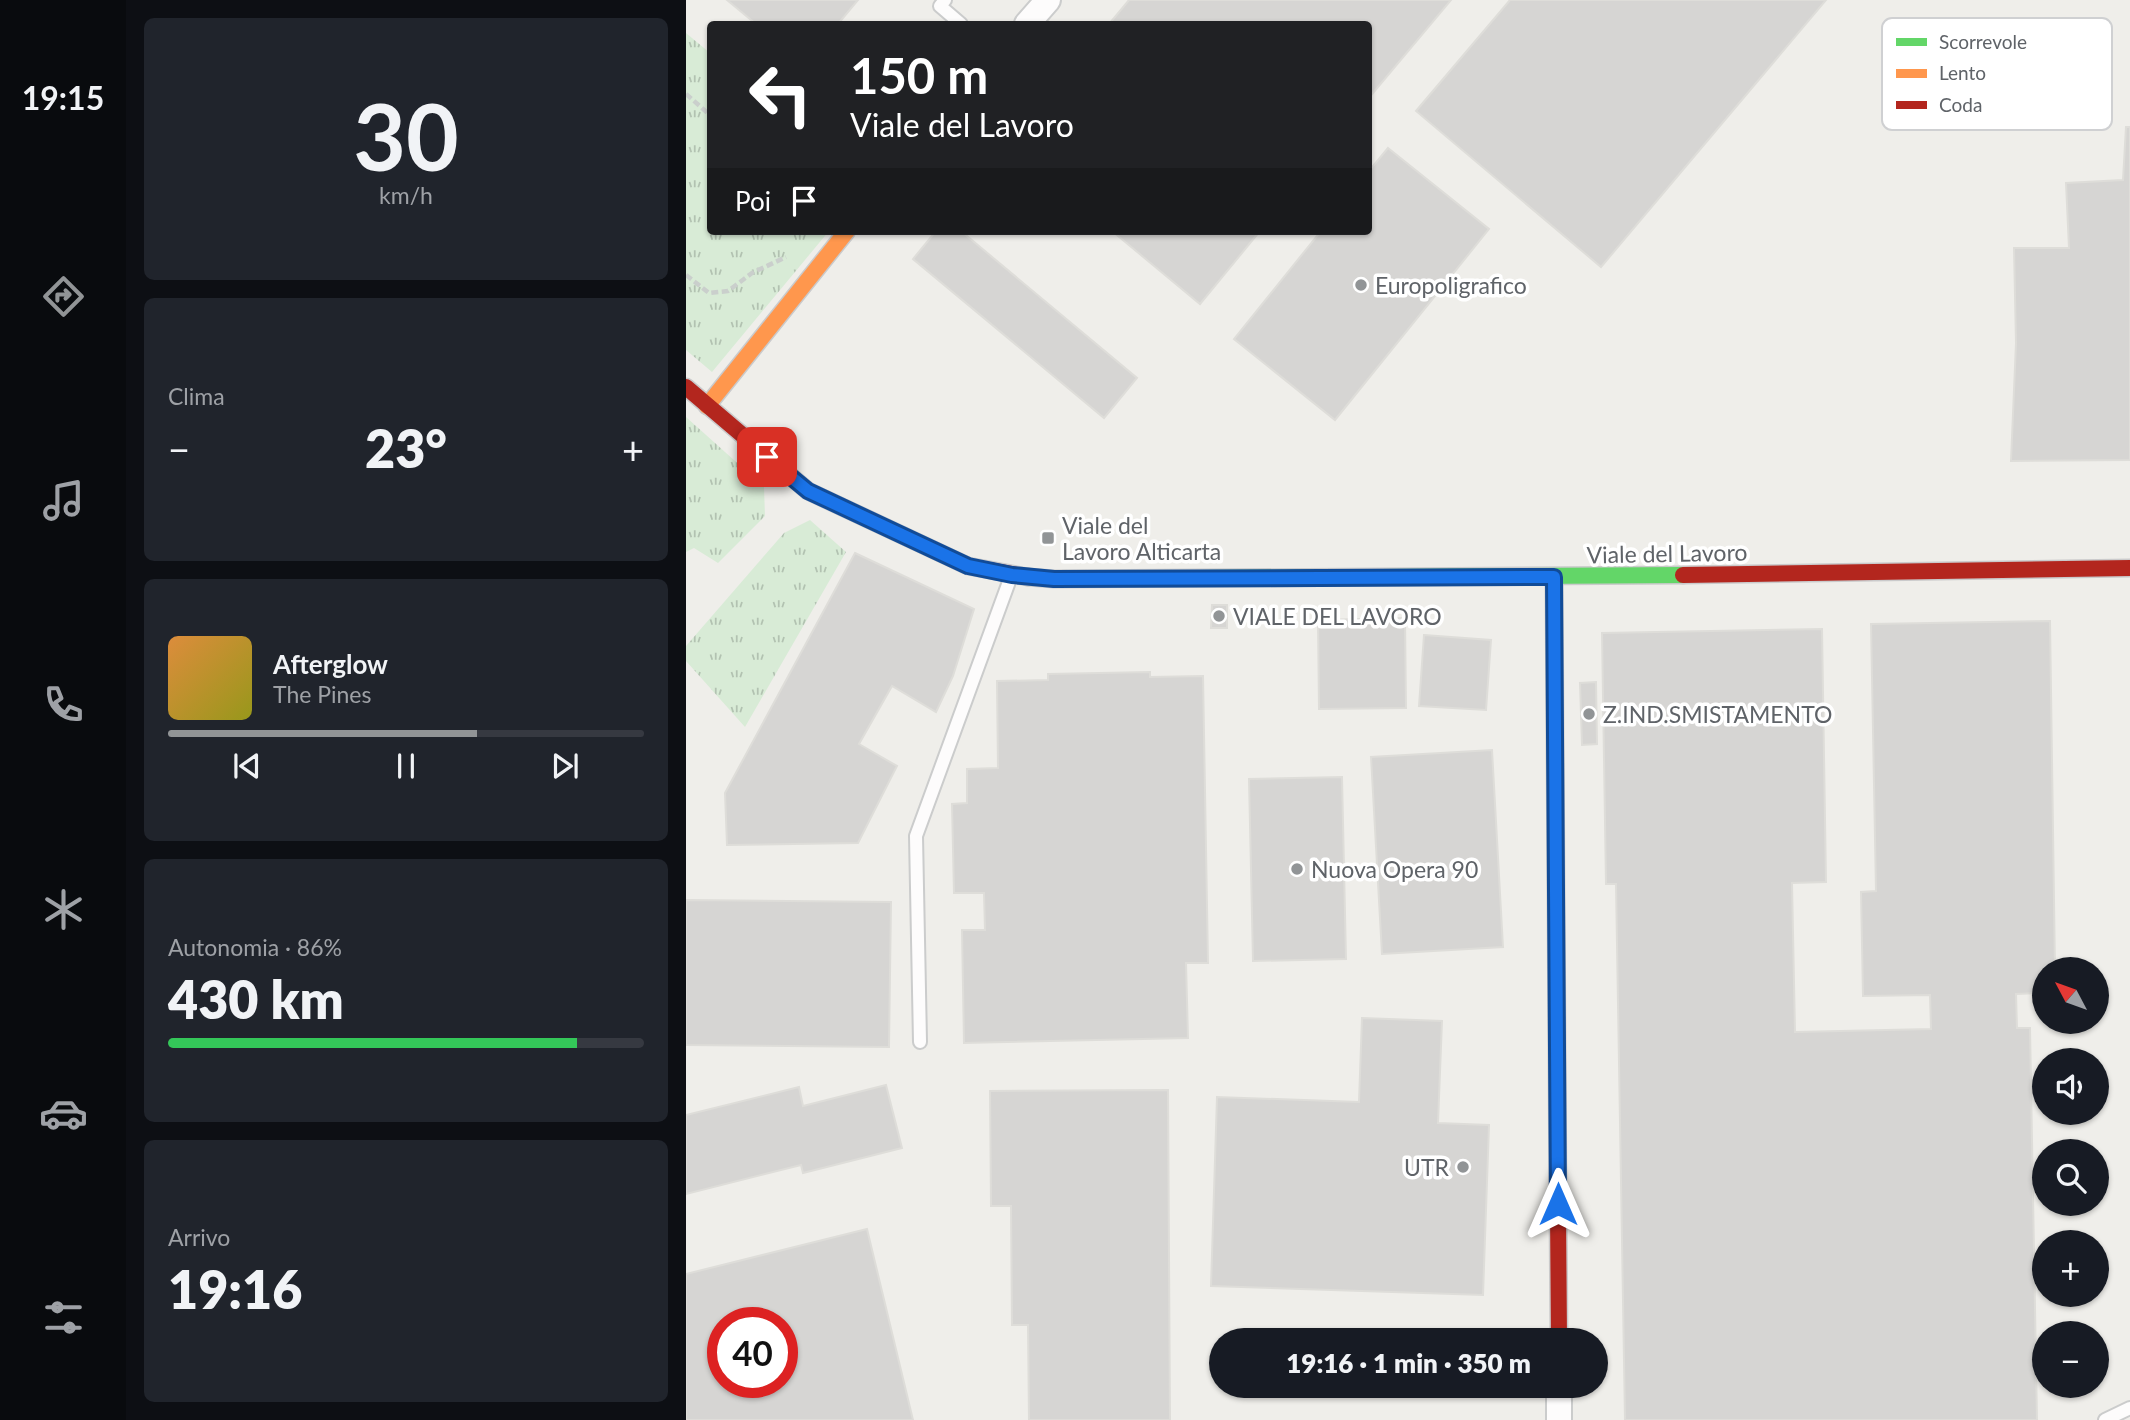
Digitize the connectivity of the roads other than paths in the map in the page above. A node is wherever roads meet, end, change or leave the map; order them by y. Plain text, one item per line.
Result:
1 (945, 0) edge
2 (1048, 0) edge
3 (958, 21) edge
4 (1030, 21) edge
5 (845, 235) edge
6 (686, 387) edge
7 (707, 406) junction
8 (2130, 568) edge
9 (1012, 575) junction
10 (1554, 577) junction
11 (920, 1042) dead end
12 (1559, 1328) edge
13 (1559, 1398) edge
14 (2130, 1408) edge
15 (1559, 1420) edge
16 (2105, 1420) edge

1 - 3 lane
2 - 4 street
5 - 7 main road
6 - 7 main road, Viale del Lavoro
7 - 9 main road, Viale del Lavoro
8 - 10 main road, Viale del Lavoro
9 - 10 main road, Viale del Lavoro
9 - 11 lane
10 - 12 main road
13 - 15 street
14 - 16 lane

